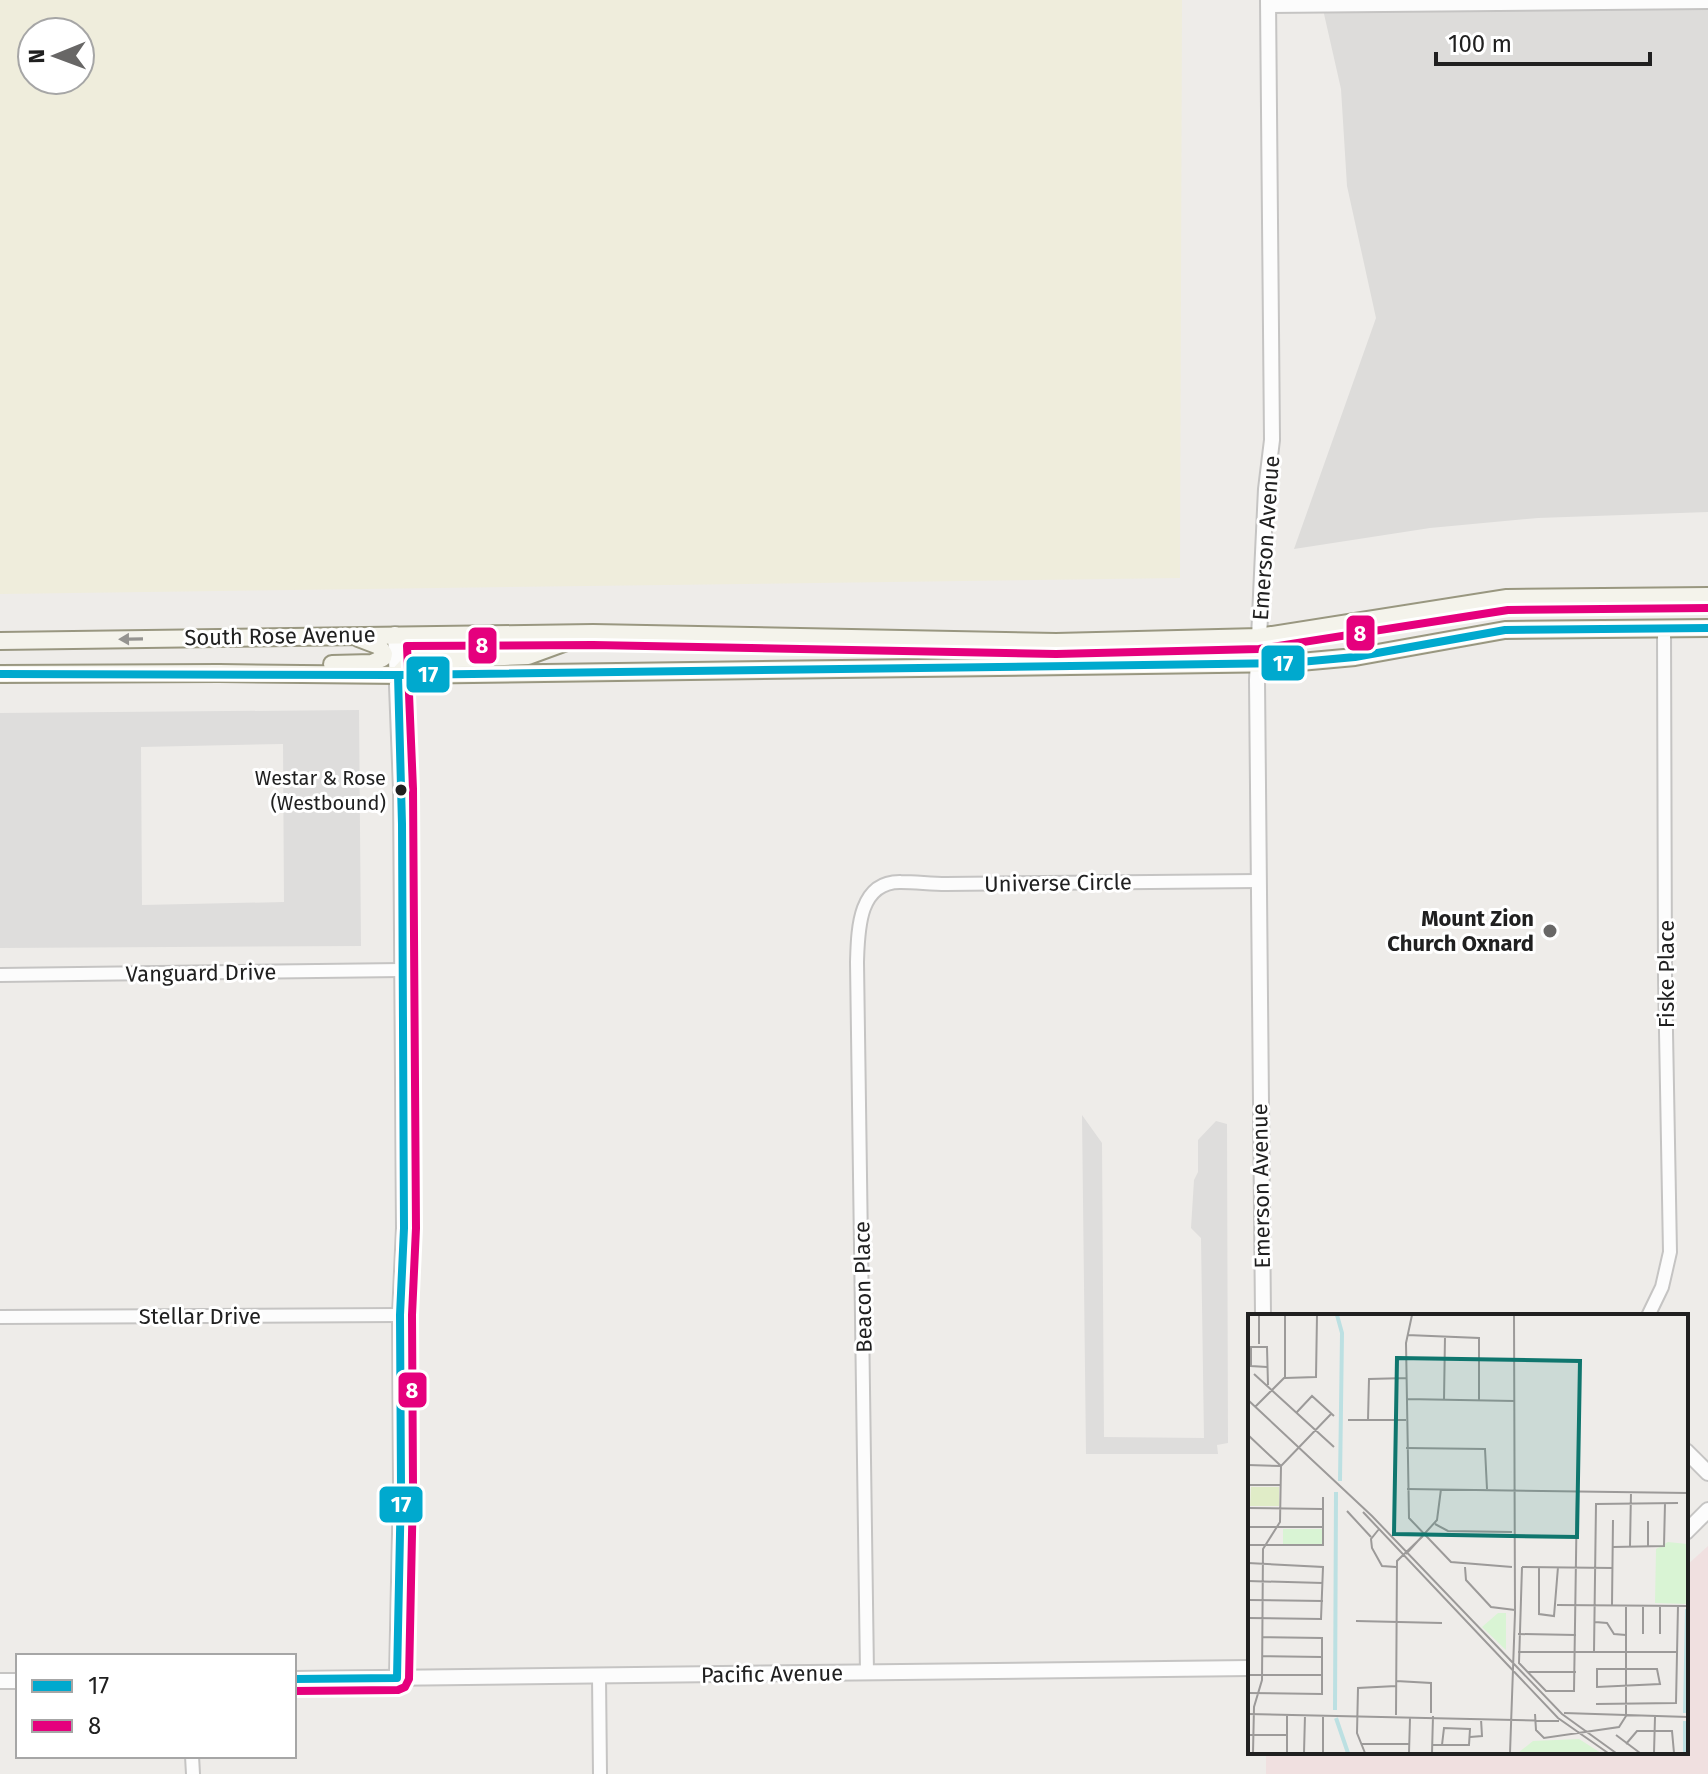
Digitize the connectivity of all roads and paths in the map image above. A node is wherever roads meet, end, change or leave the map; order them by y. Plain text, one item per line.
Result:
1 (1708, 2) edge
2 (1268, 3) edge
3 (1708, 596) edge
4 (1664, 627) junction
5 (1708, 628) edge
6 (593, 633) junction
7 (395, 634) junction
8 (349, 635) junction
9 (1259, 637) junction
10 (0, 641) edge
11 (1258, 663) junction
12 (0, 674) edge
13 (285, 674) junction
14 (398, 675) junction
15 (1258, 881) junction
16 (865, 903) joint
17 (402, 970) junction
18 (0, 975) edge
19 (1263, 1314) edge
20 (1649, 1314) edge
21 (400, 1315) junction
22 (0, 1317) edge
23 (1688, 1453) edge
24 (1708, 1473) edge
25 (1708, 1510) edge
26 (1688, 1530) edge
27 (1248, 1668) edge
28 (867, 1673) junction
29 (599, 1676) junction
30 (397, 1678) junction
31 (296, 1679) edge
32 (600, 1774) edge

1 - 2 street
2 - 9 street, Emerson Avenue
3 - 9 main road, South Rose Avenue
4 - 5 main road, South Rose Avenue
4 - 11 main road, South Rose Avenue
4 - 20 street, Fiske Place
6 - 7 main road, South Rose Avenue
6 - 9 main road, South Rose Avenue
6 - 14 main road
7 - 8 main road, South Rose Avenue
7 - 14 street
8 -> 10 main road, South Rose Avenue
8 - 13 main road
9 - 11 street, Emerson Avenue
11 - 14 main road, South Rose Avenue
11 - 15 street, Emerson Avenue
12 - 13 main road, South Rose Avenue
13 - 14 main road, South Rose Avenue
14 - 17 street
15 - 16 street, Universe Circle
15 - 19 street, Emerson Avenue
16 - 28 street, Beacon Place
17 - 18 street, Vanguard Drive
17 - 21 street
21 - 22 street, Stellar Drive
21 - 30 street
23 - 24 street
25 - 26 street
27 - 28 street, Pacific Avenue
28 - 29 street, Pacific Avenue
29 - 30 street, Pacific Avenue
29 - 32 street
30 - 31 street, Pacific Avenue

